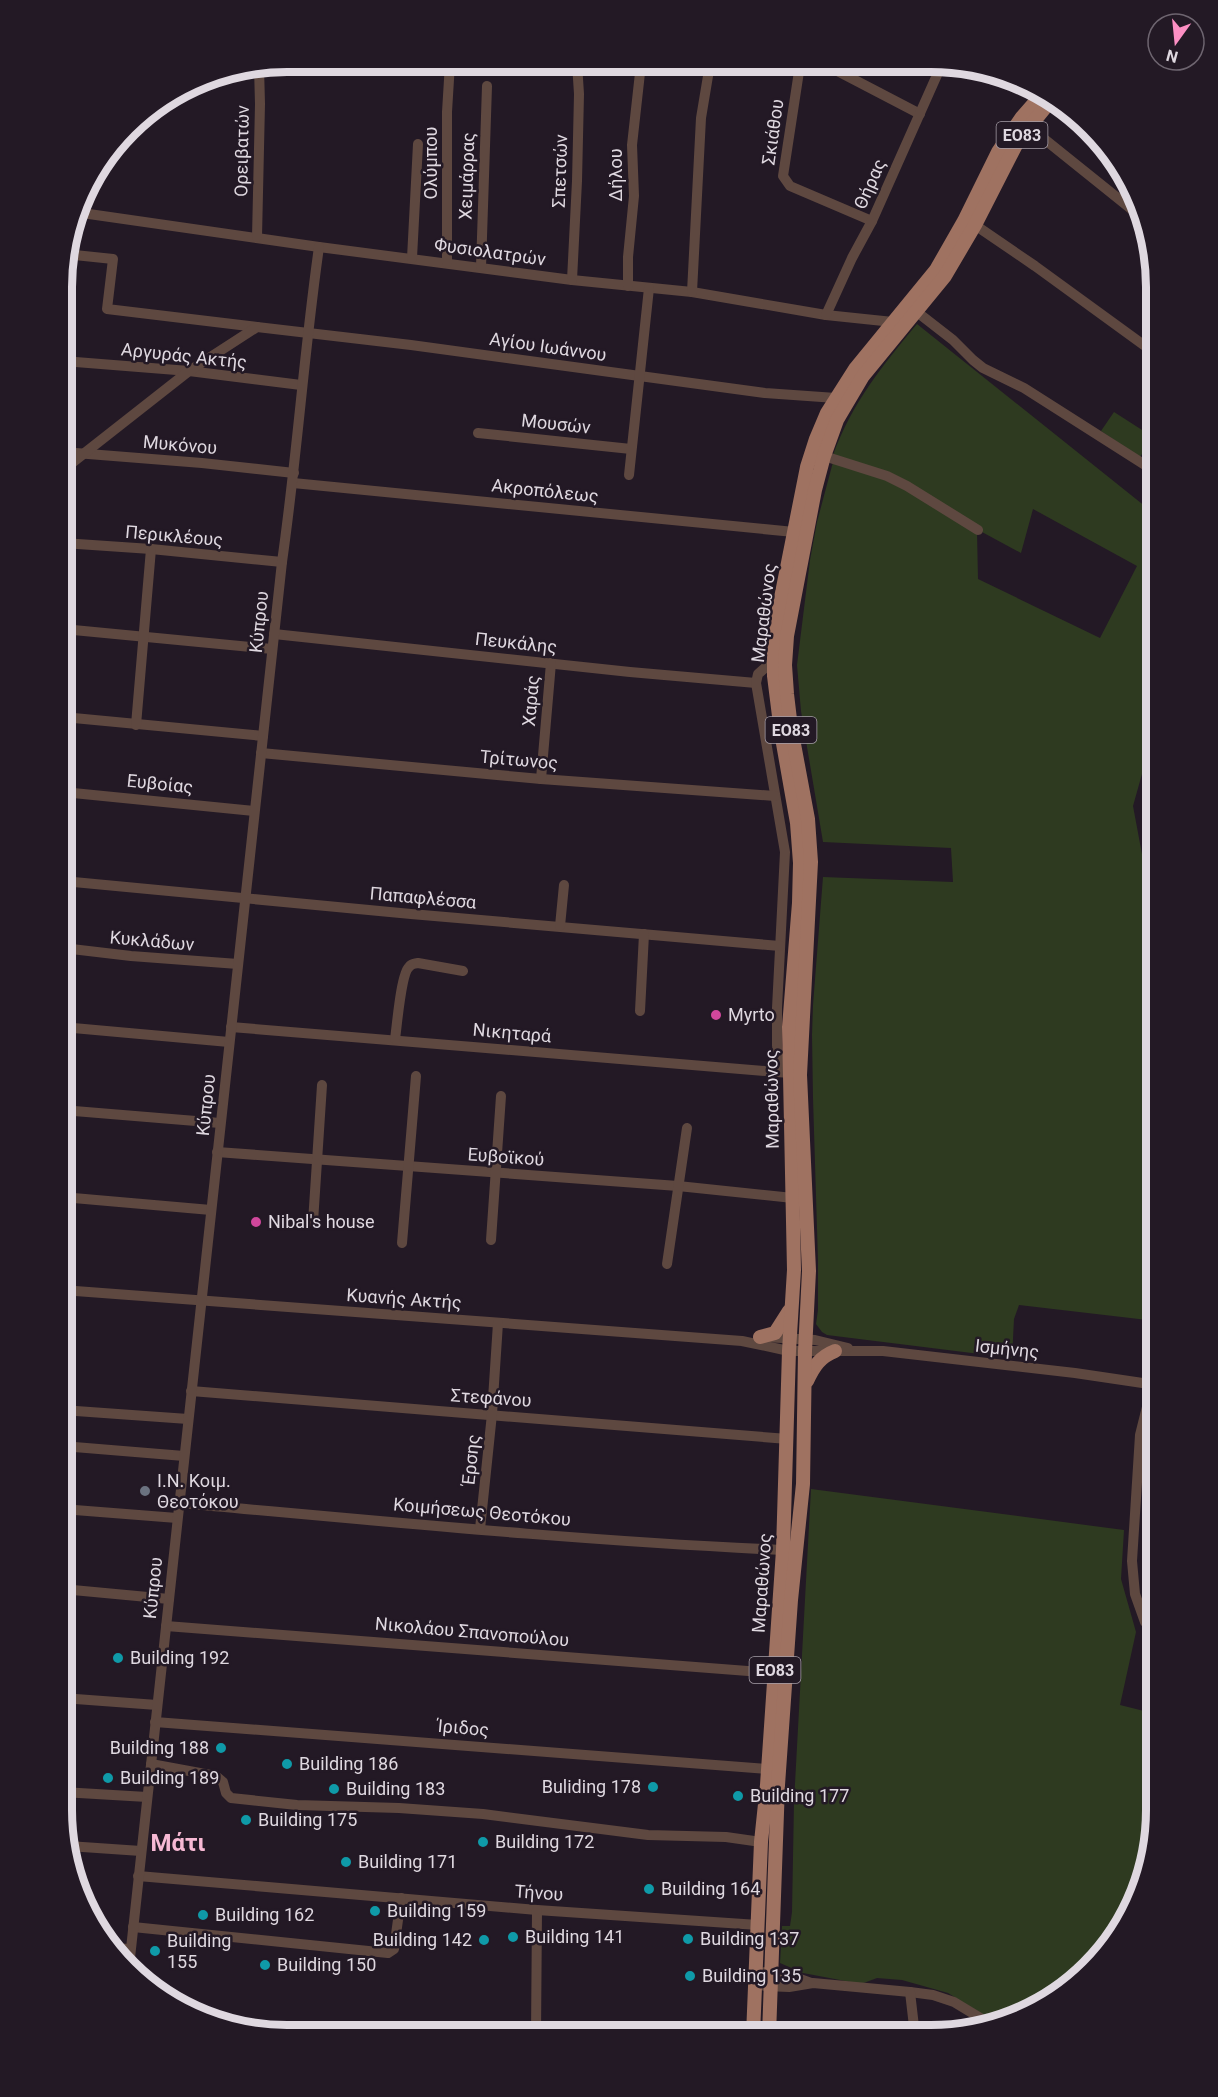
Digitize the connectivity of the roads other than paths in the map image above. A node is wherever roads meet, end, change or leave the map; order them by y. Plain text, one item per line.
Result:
1 (449, 72) edge
2 (578, 72) edge
3 (640, 72) edge
4 (709, 72) edge
5 (799, 72) edge
6 (839, 72) edge
7 (938, 72) edge
8 (259, 74) edge
9 (487, 86) dead end
10 (1039, 101) edge
11 (1041, 102) edge
12 (920, 114) junction
13 (1028, 126) junction
14 (418, 144) dead end
15 (1132, 209) edge
16 (86, 210) edge
17 (872, 221) junction
18 (975, 225) junction
19 (257, 237) junction
20 (319, 247) junction
21 (75, 255) edge
22 (412, 258) junction
23 (447, 263) junction
24 (481, 267) junction
25 (572, 280) junction
26 (628, 286) junction
27 (649, 288) junction
28 (692, 292) junction
29 (917, 312) junction
30 (826, 315) junction
31 (893, 322) junction
32 (257, 327) junction
33 (306, 333) junction
34 (1146, 347) edge
35 (72, 362) edge
36 (189, 371) junction
37 (639, 375) junction
38 (302, 385) junction
39 (836, 398) junction
40 (478, 433) dead end
41 (631, 449) junction
42 (72, 453) edge
43 (86, 454) junction
44 (824, 456) junction
45 (72, 464) edge
46 (1146, 466) edge
47 (629, 475) dead end
48 (294, 478) junction
49 (978, 530) dead end
50 (794, 532) junction
51 (72, 544) edge
52 (151, 549) junction
53 (282, 562) junction
54 (72, 630) edge
55 (274, 634) junction
56 (143, 636) junction
57 (272, 650) junction
58 (774, 660) junction
59 (551, 663) junction
60 (756, 683) junction
61 (72, 718) edge
62 (136, 725) junction
63 (263, 736) junction
64 (261, 753) junction
65 (541, 779) junction
66 (72, 793) edge
67 (775, 796) junction
68 (255, 811) junction
69 (72, 882) edge
70 (564, 885) dead end
71 (245, 898) junction
72 (560, 926) junction
73 (644, 934) junction
74 (780, 946) junction
75 (72, 949) edge
76 (238, 964) junction
77 (463, 971) dead end
78 (640, 1011) dead end
79 (231, 1027) junction
80 (72, 1028) edge
81 (395, 1039) junction
82 (229, 1042) junction
83 (789, 1073) junction
84 (416, 1076) dead end
85 (322, 1085) dead end
86 (501, 1096) dead end
87 (72, 1111) edge
88 (220, 1123) junction
89 (687, 1128) dead end
90 (217, 1152) junction
91 (317, 1160) junction
92 (409, 1167) junction
93 (497, 1173) junction
94 (678, 1186) junction
95 (72, 1198) edge
96 (793, 1198) junction
97 (211, 1210) junction
98 (313, 1222) dead end
99 (490, 1240) dead end
100 (402, 1243) dead end
101 (667, 1264) dead end
102 (72, 1291) edge
103 (201, 1300) junction
104 (793, 1301) junction
105 (498, 1323) junction
106 (760, 1337) junction
107 (742, 1341) junction
108 (790, 1345) junction
109 (805, 1345) junction
110 (854, 1350) junction
111 (835, 1351) junction
112 (1146, 1384) edge
113 (805, 1385) junction
114 (191, 1391) junction
115 (72, 1411) edge
116 (1146, 1411) edge
117 (492, 1414) junction
118 (188, 1419) junction
119 (788, 1439) junction
120 (72, 1447) edge
121 (184, 1456) junction
122 (179, 1503) junction
123 (72, 1510) edge
124 (177, 1518) junction
125 (480, 1529) junction
126 (783, 1550) junction
127 (72, 1590) edge
128 (169, 1599) junction
129 (1146, 1623) edge
130 (166, 1626) junction
131 (774, 1673) junction
132 (72, 1699) edge
133 (157, 1705) junction
134 (155, 1722) junction
135 (151, 1764) junction
136 (768, 1769) junction
137 (72, 1793) edge
138 (147, 1797) junction
139 (761, 1842) junction
140 (75, 1846) edge
141 (141, 1851) junction
142 (138, 1876) junction
143 (401, 1898) junction
144 (537, 1910) junction
145 (758, 1925) junction
146 (133, 1927) junction
147 (122, 1949) edge
148 (130, 1949) junction
149 (130, 1957) edge
150 (756, 1978) junction
151 (772, 1980) junction
152 (910, 1992) junction
153 (982, 2019) edge
154 (536, 2025) edge
155 (754, 2025) edge
156 (770, 2025) edge
157 (914, 2025) edge

1 - 23 street, Ολύμπου
2 - 25 street, Σπετσών
3 - 26 street, Δήλου
4 - 28 street
5 - 17 street, Σκιάθου
6 - 12 street
7 - 12 street, Θήρας
8 - 19 street, Ορειβατών
9 - 24 street, Χειμάρρας
10 - 31 main road, Μαραθώνος / ΕΟ83
11 - 13 main road, Μαραθώνος / ΕΟ83
12 - 17 street, Θήρας
13 - 15 street
13 - 18 main road, Μαραθώνος / ΕΟ83
14 - 22 street
16 - 19 street, Φυσιολατρών
17 - 30 street, Θήρας
18 - 29 main road, Μαραθώνος / ΕΟ83
18 - 34 street
19 - 20 street, Φυσιολατρών
20 - 22 street, Φυσιολατρών
20 - 33 street, Κύπρου
21 - 32 street, Αγίου Ιωάννου
22 - 23 street, Φυσιολατρών
23 - 24 street, Φυσιολατρών
24 - 25 street, Φυσιολατρών
25 - 26 street, Φυσιολατρών
26 - 27 street, Φυσιολατρών
27 - 28 street, Φυσιολατρών
27 - 37 street
28 - 30 street, Φυσιολατρών
29 - 44 main road, Μαραθώνος / ΕΟ83
29 - 46 street
30 - 31 street, Φυσιολατρών
31 - 39 main road, Μαραθώνος / ΕΟ83
32 - 33 street, Αγίου Ιωάννου
32 - 36 street
33 - 37 street, Αγίου Ιωάννου
33 - 38 street, Κύπρου
35 - 36 street, Αργυράς Ακτής
36 - 38 street, Αργυράς Ακτής
36 - 43 street
37 - 39 street, Αγίου Ιωάννου
37 - 41 street
38 - 48 street, Κύπρου
39 - 50 main road, Μαραθώνος / ΕΟ83
40 - 41 street, Μουσών
41 - 47 street
42 - 43 street, Μυκόνου
43 - 45 street
43 - 48 street, Μυκόνου
44 - 49 street
44 - 109 main road, Μαραθώνος / ΕΟ83
48 - 50 street, Ακροπόλεως
48 - 53 street, Κύπρου
50 - 58 main road, Μαραθώνος / ΕΟ83
51 - 52 street, Περικλέους
52 - 53 street, Περικλέους
52 - 56 street
53 - 55 street, Κύπρου
54 - 56 street
55 - 57 street, Κύπρου
55 - 59 street, Πευκάλης
56 - 57 street
56 - 62 street
57 - 63 street, Κύπρου
58 - 60 street
58 - 83 main road, Μαραθώνος / ΕΟ83
59 - 60 street, Πευκάλης
59 - 65 street, Χαράς
60 - 67 street
61 - 62 street
62 - 63 street
63 - 64 street, Κύπρου
64 - 65 street, Τρίτωνος
64 - 68 street, Κύπρου
65 - 67 street, Τρίτωνος
66 - 68 street, Ευβοίας
67 - 74 street
68 - 71 street, Κύπρου
69 - 71 street, Παπαφλέσσα
70 - 72 street
71 - 72 street, Παπαφλέσσα
71 - 76 street, Κύπρου
72 - 73 street, Παπαφλέσσα
73 - 74 street, Παπαφλέσσα
73 - 78 street
74 - 83 street
75 - 76 street, Κυκλάδων
76 - 79 street, Κύπρου
77 - 81 street
79 - 81 street, Νικηταρά
79 - 82 street, Κύπρου
80 - 82 street
81 - 83 street, Νικηταρά
82 - 88 street, Κύπρου
83 - 96 main road, Μαραθώνος / ΕΟ83
84 - 92 street
85 - 91 street
86 - 93 street
87 - 88 street
88 - 90 street, Κύπρου
89 - 94 street
90 - 91 street, Ευβοϊκού
90 - 97 street, Κύπρου
91 - 92 street, Ευβοϊκού
91 - 98 street
92 - 93 street, Ευβοϊκού
92 - 100 street
93 - 94 street, Ευβοϊκού
93 - 99 street
94 - 96 street, Ευβοϊκού
94 - 101 street
95 - 97 street
96 - 104 main road, Μαραθώνος / ΕΟ83
97 - 103 street, Κύπρου
102 - 103 street, Κυανής Ακτής
103 - 105 street, Κυανής Ακτής
103 - 114 street, Κύπρου
104 - 106 main road
104 - 108 main road, Μαραθώνος / ΕΟ83
105 - 107 street, Κυανής Ακτής
105 - 117 street, Έρσης
106 - 107 street, Κυανής Ακτής
106 - 108 street, Κυανής Ακτής
107 - 108 street, Κυανής Ακτής
108 - 109 street
108 - 119 main road, Μαραθώνος / ΕΟ83
109 - 110 street
109 - 111 street
109 - 113 main road, Μαραθώνος / ΕΟ83
110 - 111 street
110 - 112 street, Ισμήνης
111 - 113 main road
113 - 151 main road, Μαραθώνος / ΕΟ83
114 - 117 street, Στεφάνου
114 - 118 street, Κύπρου
115 - 118 street
116 - 129 street
117 - 119 street, Στεφάνου
117 - 125 street, Έρσης
118 - 121 street, Κύπρου
119 - 126 main road, Μαραθώνος / ΕΟ83
120 - 121 street
121 - 122 street, Κύπρου
122 - 124 street, Κύπρου
122 - 125 street, Κοιμήσεως Θεοτόκου
123 - 124 street
124 - 128 street, Κύπρου
125 - 126 street, Κοιμήσεως Θεοτόκου
126 - 131 main road, Μαραθώνος / ΕΟ83
127 - 128 street
128 - 130 street, Κύπρου
130 - 131 street, Νικολάου Σπανοπούλου
130 - 133 street, Κύπρου
131 - 136 main road, Μαραθώνος / ΕΟ83
132 - 133 street
133 - 134 street, Κύπρου
134 - 135 street, Κύπρου
134 - 136 street, Ίριδος
135 - 138 street, Κύπρου
135 - 139 street
136 - 139 main road, Μαραθώνος / ΕΟ83
137 - 138 street
138 - 141 street, Κύπρου
139 - 145 main road, Μαραθώνος / ΕΟ83
140 - 141 street
141 - 142 street, Κύπρου
142 - 143 street, Τήνου
142 - 146 street, Κύπρου
143 - 144 street, Τήνου
143 - 146 street
144 - 145 street, Τήνου
144 - 154 street
145 - 150 main road, Μαραθώνος / ΕΟ83
146 - 148 street, Κύπρου
147 - 148 street
148 - 149 street, Κύπρου
150 - 151 street
150 - 155 main road, Μαραθώνος / ΕΟ83
151 - 152 street
151 - 156 main road, Μαραθώνος / ΕΟ83
152 - 153 street
152 - 157 street

